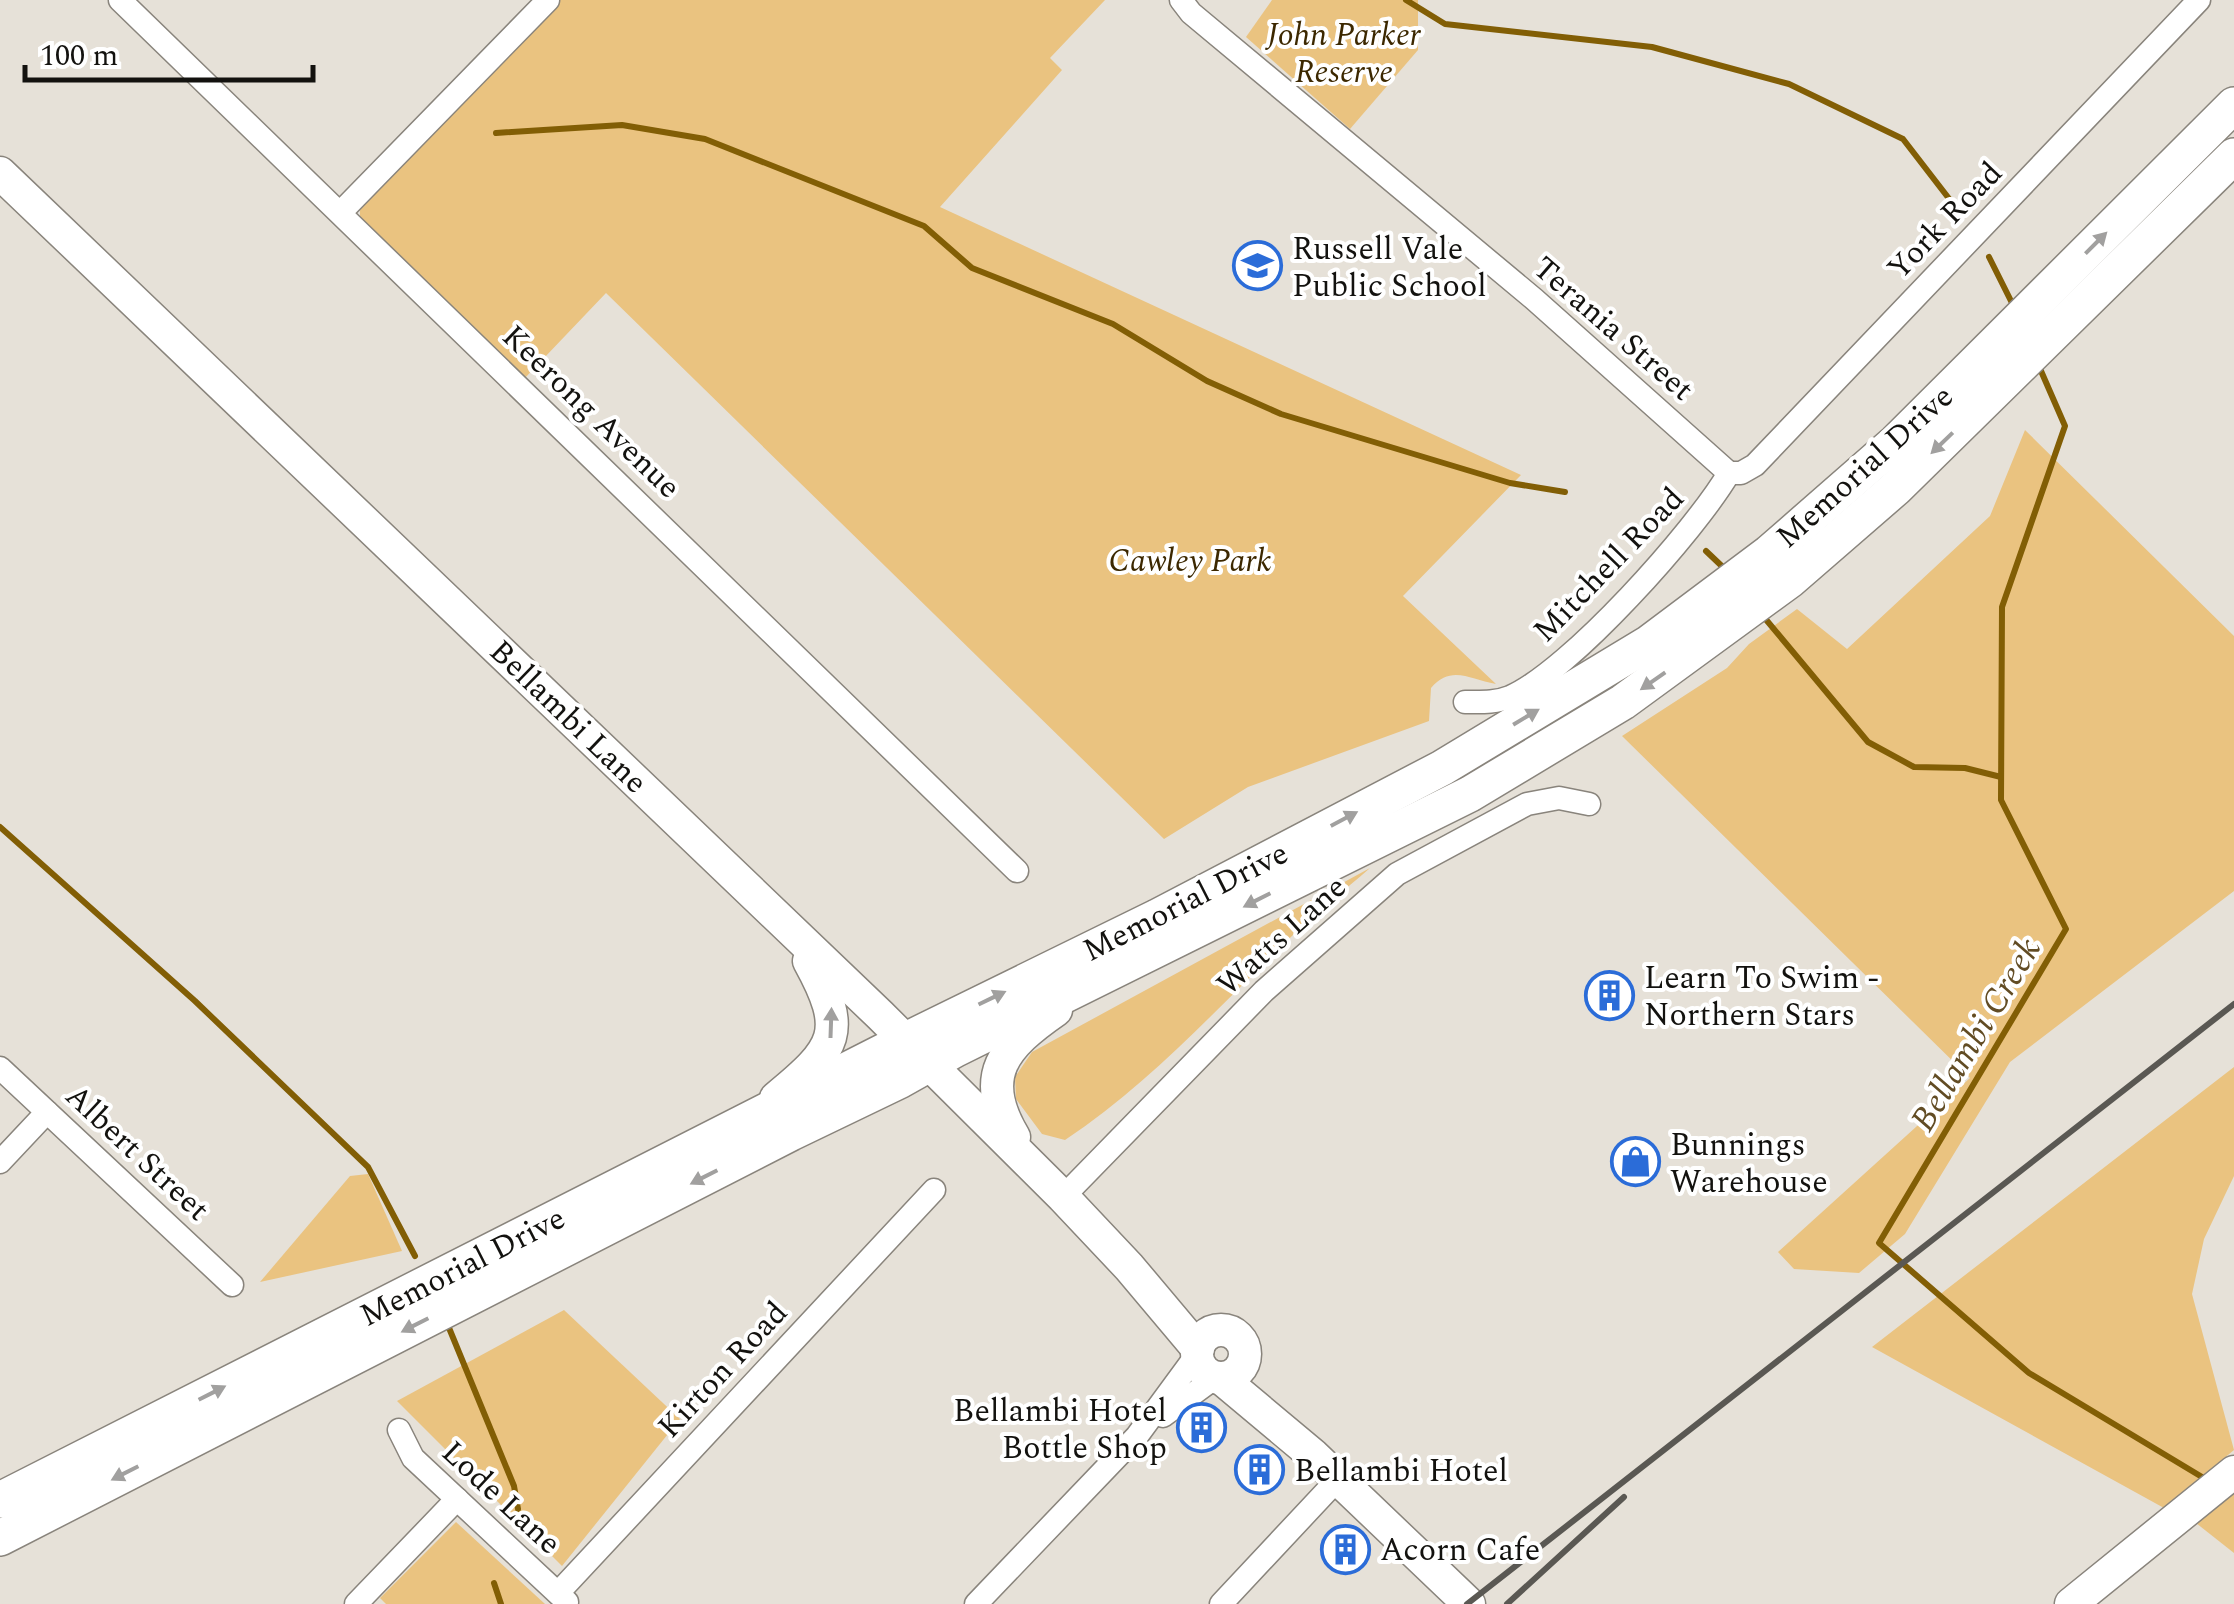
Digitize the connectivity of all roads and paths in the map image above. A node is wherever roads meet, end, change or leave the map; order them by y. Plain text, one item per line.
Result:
1 (120, 0) edge
2 (548, 0) edge
3 (1181, 0) edge
4 (2199, 0) edge
5 (2234, 105) edge
6 (2234, 156) edge
7 (0, 173) edge
8 (341, 212) junction
9 (2003, 359) junction
10 (1729, 473) junction
11 (1722, 611) junction
12 (1465, 702) dead end
13 (1589, 804) dead end
14 (1017, 870) dead end
15 (794, 934) junction
16 (1100, 978) junction
17 (916, 1052) junction
18 (0, 1068) edge
19 (47, 1112) junction
20 (749, 1120) junction
21 (0, 1162) edge
22 (1031, 1166) junction
23 (934, 1190) dead end
24 (1063, 1197) junction
25 (232, 1284) dead end
26 (1217, 1357) junction
27 (1274, 1405) junction
28 (399, 1430) dead end
29 (1313, 1455) junction
30 (2234, 1472) edge
31 (1338, 1479) junction
32 (457, 1499) junction
33 (0, 1500) edge
34 (0, 1538) edge
35 (1418, 1554) junction
36 (564, 1599) edge
37 (356, 1604) edge
38 (976, 1604) edge
39 (1220, 1604) edge
40 (1469, 1604) edge
41 (2071, 1604) edge

1 - 8 street, Keerong Avenue
2 - 8 street
3 - 10 street, Terania Street
4 - 10 street, York Road
9 -> 5 main road, Memorial Drive
6 - 9 main road, Memorial Drive
7 - 15 main road, Bellambi Lane
8 - 14 street, Keerong Avenue
9 - 11 main road, Memorial Drive
10 - 12 street, Mitchell Road
11 -> 16 main road, Memorial Drive
17 -> 11 main road, Memorial Drive
13 - 24 street, Watts Lane
15 - 17 main road, Bellambi Lane
20 -> 15 main road
16 - 17 main road, Memorial Drive
16 - 22 main road
17 - 20 main road, Memorial Drive
17 - 22 main road, Bellambi Lane
17 -> 34 main road, Memorial Drive
18 - 19 street, Albert Street
19 - 21 street
19 - 25 street, Albert Street
33 -> 20 main road, Memorial Drive
22 - 24 main road, Bellambi Lane
23 - 36 street, Kirton Road
24 - 26 main road, Bellambi Lane
26 - 27 main road
26 - 29 main road, Bellambi Lane
26 - 38 street
27 - 29 main road
27 - 35 street
28 - 32 street, Lode Lane
29 - 31 main road
30 - 41 main road
31 - 35 main road
31 - 39 street
32 - 36 street, Lode Lane
32 - 37 street
35 - 40 main road

